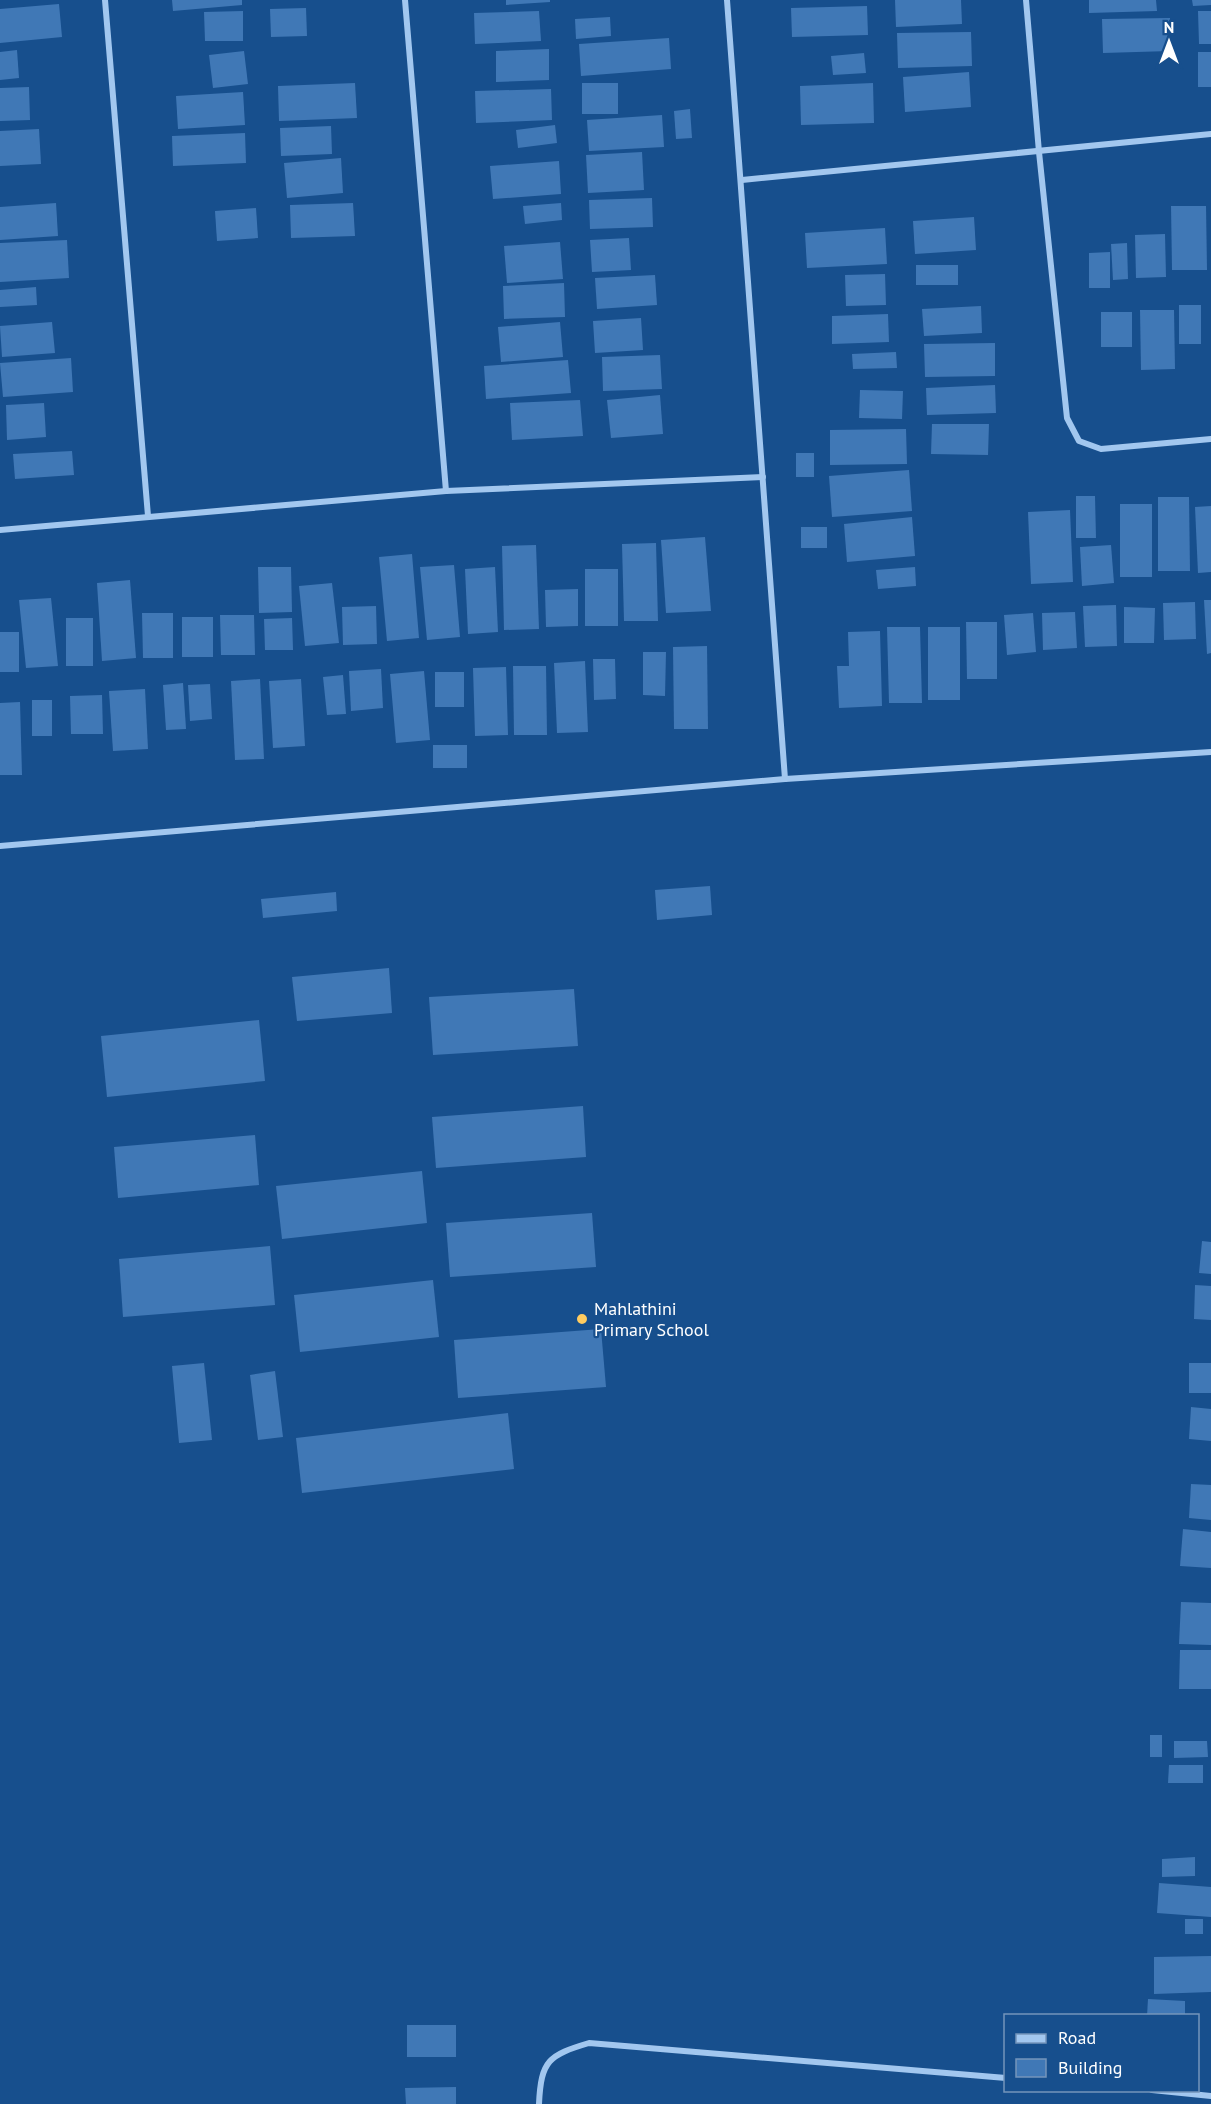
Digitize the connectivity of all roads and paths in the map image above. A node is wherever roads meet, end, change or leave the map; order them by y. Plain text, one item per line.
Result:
1 (105, 0) edge
2 (405, 0) edge
3 (727, 0) edge
4 (1026, 0) edge
5 (1211, 134) edge
6 (1039, 152) junction
7 (742, 180) junction
8 (1211, 440) edge
9 (763, 477) junction
10 (446, 491) junction
11 (148, 516) junction
12 (0, 530) edge
13 (1211, 752) edge
14 (785, 778) junction
15 (0, 846) edge
16 (1004, 2078) edge
17 (1164, 2092) edge
18 (1211, 2096) edge
19 (538, 2104) edge

1 - 11 street
2 - 10 street
3 - 7 street
4 - 6 street
5 - 6 street
6 - 7 street
6 - 8 street
7 - 9 street
9 - 10 street
9 - 14 street
10 - 11 street
11 - 12 street
13 - 14 street
14 - 15 street
16 - 19 street
17 - 18 street

